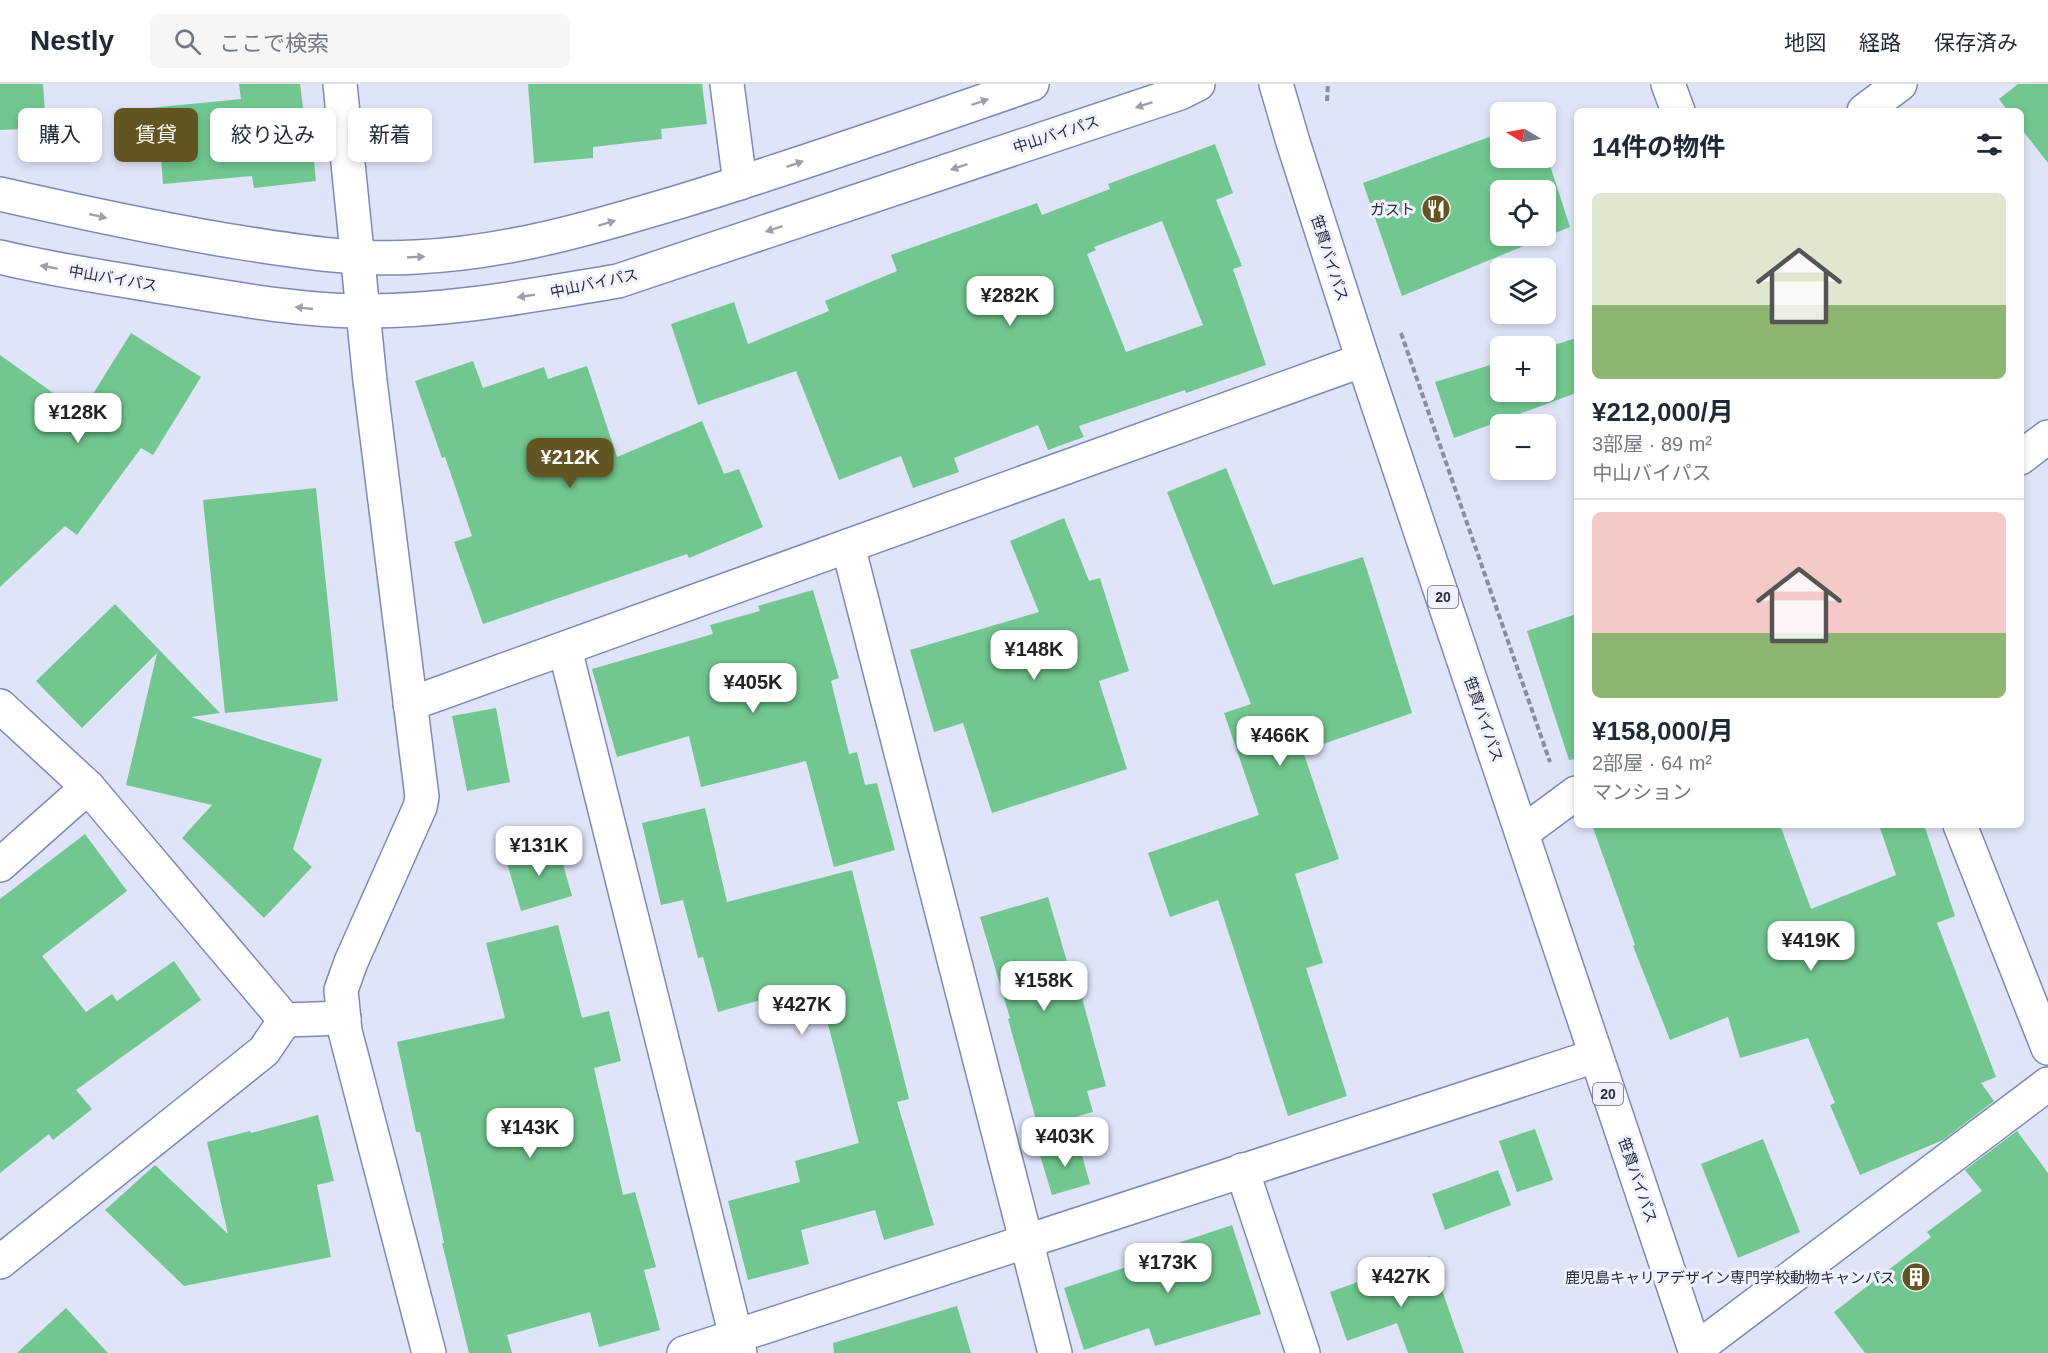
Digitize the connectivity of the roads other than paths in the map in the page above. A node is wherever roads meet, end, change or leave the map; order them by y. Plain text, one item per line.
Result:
1 (340, 84) edge
2 (727, 84) edge
3 (1032, 84) edge
4 (1198, 84) edge
5 (1276, 84) edge
6 (1668, 84) edge
7 (1900, 84) edge
8 (1677, 108) edge
9 (1868, 108) edge
10 (740, 183) junction
11 (0, 194) edge
12 (0, 257) edge
13 (357, 257) junction
14 (362, 311) junction
15 (1363, 360) junction
16 (2048, 437) edge
17 (2024, 455) edge
18 (848, 546) junction
19 (565, 649) junction
20 (410, 704) junction
21 (0, 706) edge
22 (88, 787) junction
23 (1574, 794) edge
24 (1961, 828) edge
25 (1522, 833) junction
26 (0, 865) edge
27 (344, 1017) junction
28 (285, 1020) junction
29 (2048, 1048) edge
30 (1595, 1056) junction
31 (2048, 1084) edge
32 (1242, 1170) junction
33 (1026, 1241) junction
34 (0, 1262) edge
35 (738, 1344) edge
36 (1696, 1351) edge
37 (429, 1353) edge
38 (684, 1353) edge
39 (1055, 1353) edge
40 (1303, 1353) edge

1 - 13 street
2 - 10 street
10 -> 3 street
4 -> 14 street, 中山バイパス
5 - 15 street, 笹貫バイパス / 20
6 - 8 street
7 - 9 street
13 -> 10 street
11 -> 13 street
14 -> 12 street, 中山バイパス
13 - 14 street
14 - 20 street
15 - 18 street
15 - 25 street, 笹貫バイパス / 20
16 - 17 street
18 - 19 street
18 - 33 street
19 - 20 street
19 - 35 street
20 - 27 street
21 - 22 street
22 - 26 street
22 - 28 street
23 - 25 street
24 - 29 street
25 - 30 street, 笹貫バイパス / 20
27 - 28 street
27 - 37 street
28 - 34 street
30 - 32 street
30 - 36 street, 笹貫バイパス / 20
31 - 36 street
32 - 33 street
32 - 40 street
33 - 35 street
33 - 39 street
35 - 38 street

